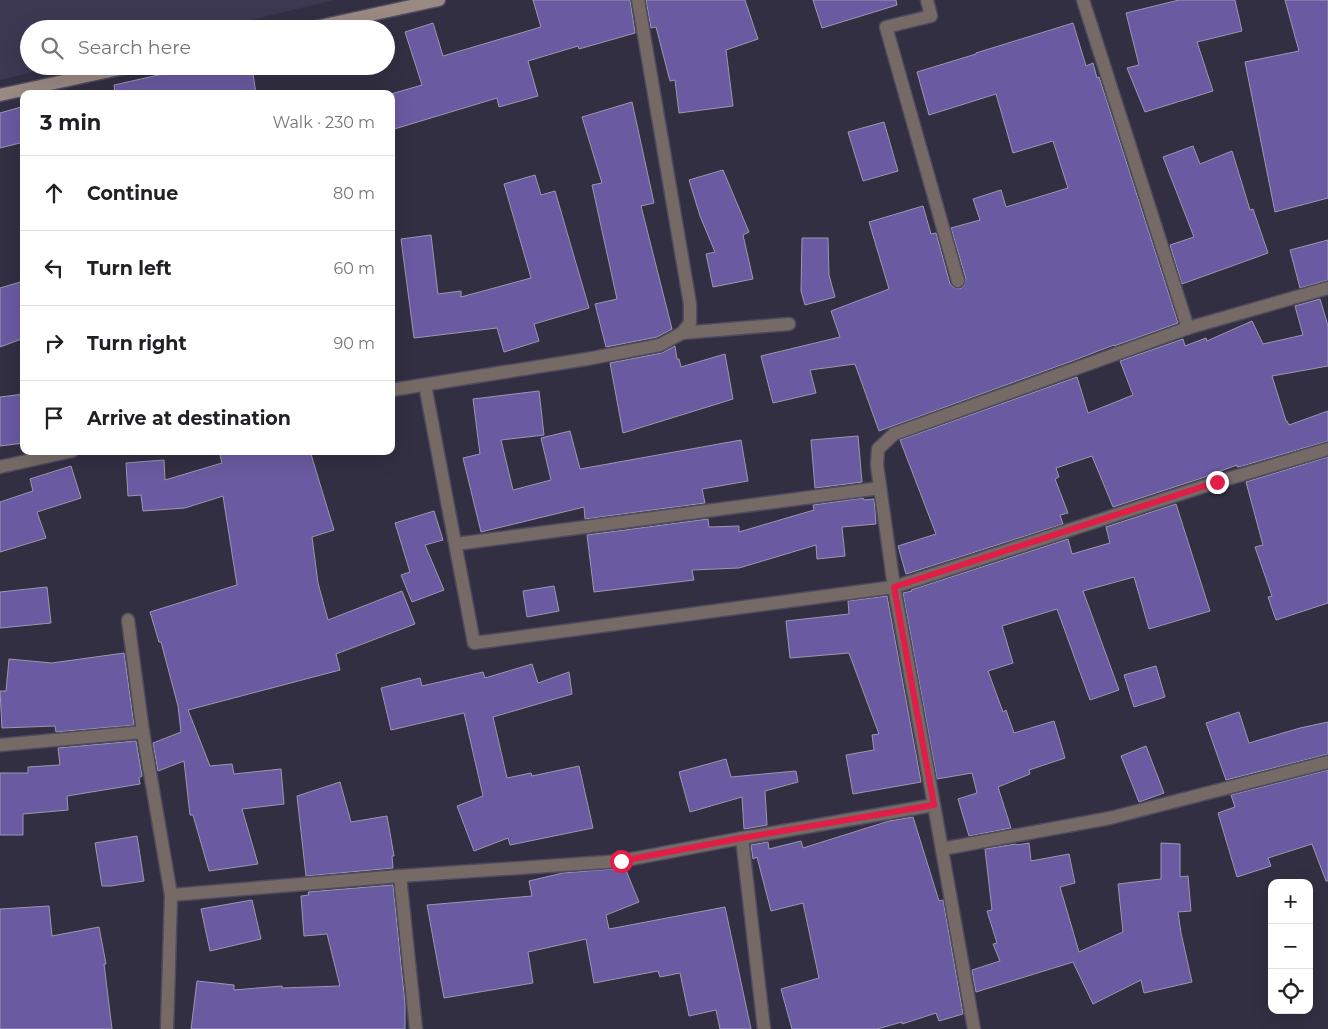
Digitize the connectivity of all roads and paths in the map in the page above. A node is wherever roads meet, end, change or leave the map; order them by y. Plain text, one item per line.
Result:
1 (439, 0) edge
2 (638, 0) edge
3 (927, 0) edge
4 (1083, 0) edge
5 (347, 20) edge
6 (92, 75) edge
7 (23, 90) edge
8 (20, 91) edge
9 (0, 95) edge
10 (958, 282) dead end
11 (1328, 288) edge
12 (789, 324) dead end
13 (1188, 328) junction
14 (682, 333) junction
15 (425, 385) junction
16 (395, 389) edge
17 (1328, 449) edge
18 (53, 455) edge
19 (0, 466) edge
20 (880, 488) junction
21 (456, 544) junction
22 (894, 587) junction
23 (128, 620) dead end
24 (143, 732) junction
25 (0, 745) edge
26 (1328, 762) edge
27 (934, 805) junction
28 (742, 838) junction
29 (942, 849) junction
30 (400, 876) junction
31 (171, 895) junction
32 (167, 1029) edge
33 (416, 1029) edge
34 (764, 1029) edge
35 (974, 1029) edge

1 - 5 street
2 - 14 street
3 - 10 street
4 - 13 street
6 - 7 street
8 - 9 street
11 - 13 street
12 - 14 street
13 - 20 street
14 - 15 street
15 - 16 street
15 - 21 street
17 - 22 street
18 - 19 street
20 - 21 street
20 - 22 street
21 - 22 street
22 - 27 street
23 - 24 street
24 - 25 street
24 - 31 street
26 - 29 street
27 - 28 street
27 - 29 street
28 - 30 street
28 - 34 street
29 - 35 street
30 - 31 street
30 - 33 street
31 - 32 street

